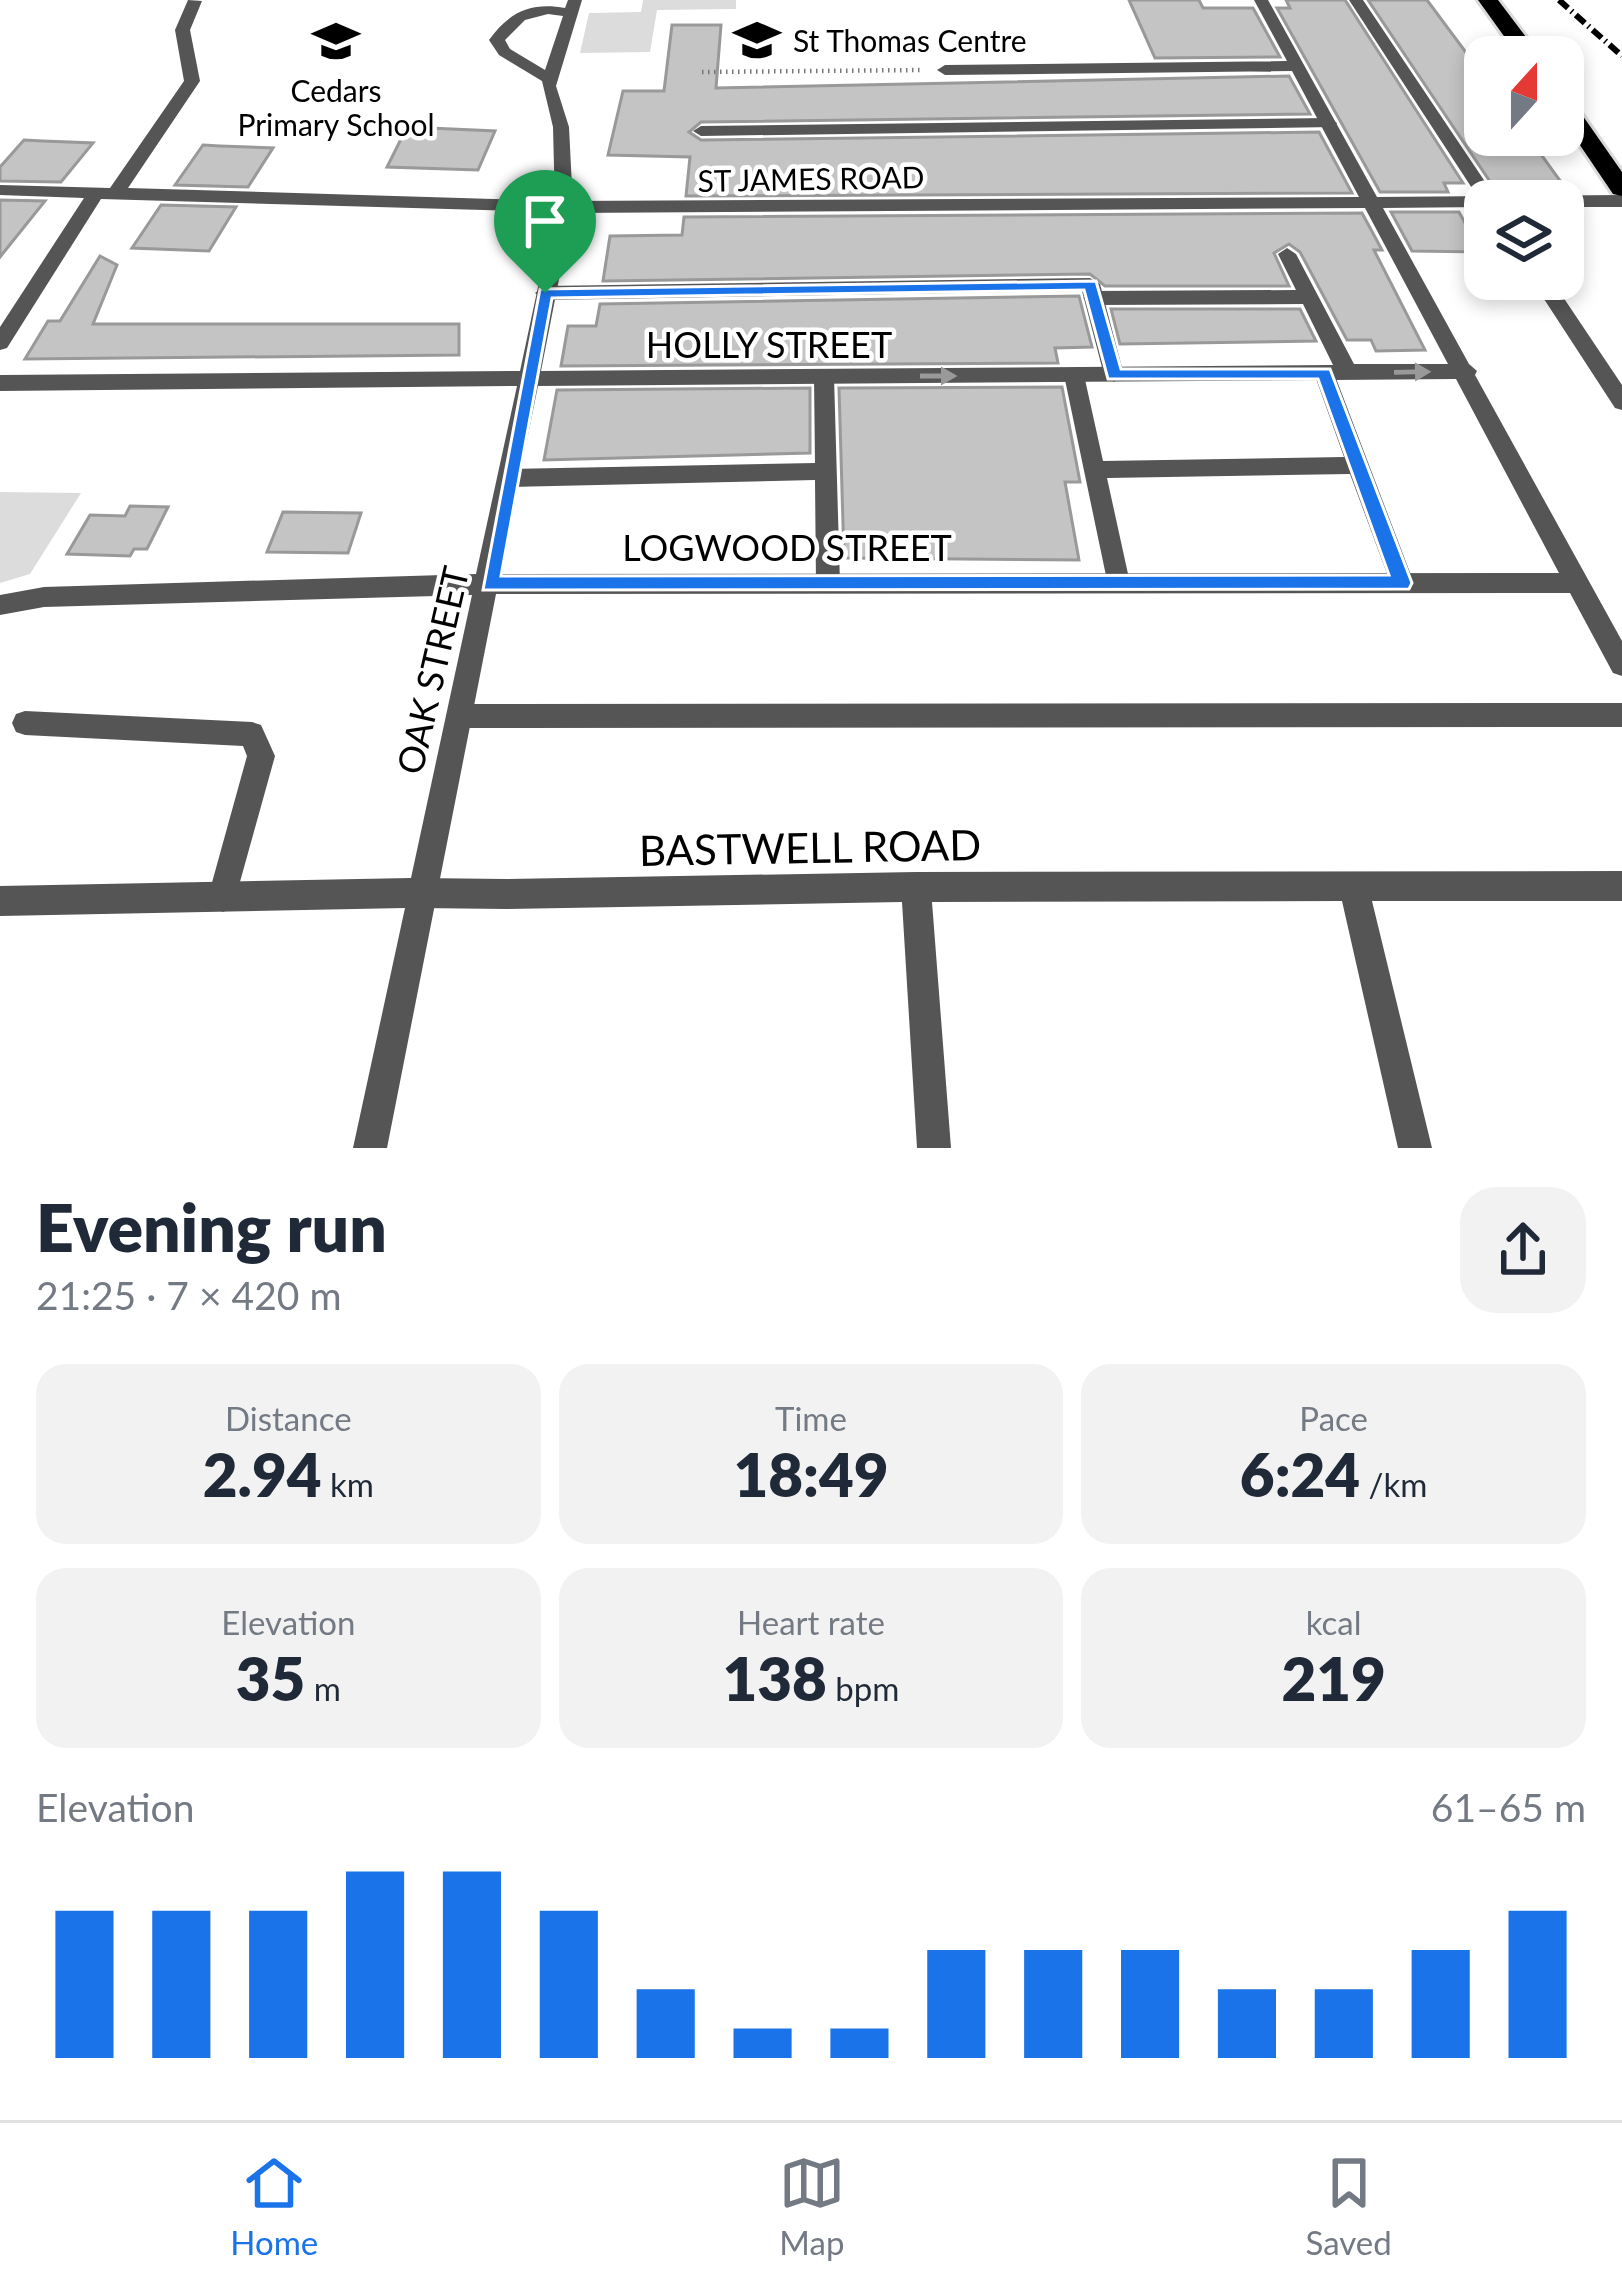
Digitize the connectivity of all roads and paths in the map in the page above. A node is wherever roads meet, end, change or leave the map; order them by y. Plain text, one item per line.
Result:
1 (195, 0) edge
2 (1261, 0) edge
3 (1356, 0) edge
4 (1488, 0) edge
5 (573, 7) edge
6 (1515, 36) edge
7 (1296, 66) junction
8 (945, 70) joint
9 (702, 72) dead end
10 (550, 79) junction
11 (1329, 123) junction
12 (701, 131) dead end
13 (1584, 134) edge
14 (1476, 180) edge
15 (1622, 189) edge
16 (0, 190) edge
17 (105, 194) junction
18 (1371, 199) junction
19 (1464, 200) edge
20 (1584, 201) edge
21 (1622, 201) edge
22 (564, 207) junction
23 (1287, 254) dead end
24 (545, 293) junction
25 (1309, 297) junction
26 (1093, 298) junction
27 (1554, 300) edge
28 (0, 343) edge
29 (1467, 371) junction
30 (1336, 373) junction
31 (1074, 375) junction
32 (1114, 375) junction
33 (824, 377) junction
34 (527, 379) junction
35 (0, 383) edge
36 (1622, 402) edge
37 (1358, 465) junction
38 (1094, 470) junction
39 (826, 471) junction
40 (509, 478) junction
41 (1118, 583) junction
42 (1402, 583) junction
43 (1575, 583) junction
44 (490, 584) junction
45 (828, 584) junction
46 (0, 605) edge
47 (1622, 665) edge
48 (1622, 715) edge
49 (459, 716) junction
50 (25, 723) dead end
51 (1622, 886) edge
52 (916, 887) junction
53 (1354, 888) junction
54 (418, 893) junction
55 (223, 897) junction
56 (0, 901) edge
57 (370, 1148) edge
58 (934, 1148) edge
59 (1415, 1148) edge

1 - 17 street
2 - 7 street
3 - 14 street
4 - 6 highway
5 - 10 street
5 - 10 street
7 - 8 street
7 - 11 street
8 - 9 path
10 - 22 street, OAK STREET
11 - 12 street
11 - 18 street
13 - 15 highway
16 - 17 street, ST JAMES ROAD
17 - 22 street, ST JAMES ROAD
17 - 28 street
18 - 19 street, ST JAMES ROAD
18 - 22 street, ST JAMES ROAD
18 - 29 street
20 - 21 street, ST JAMES ROAD
22 - 24 street, OAK STREET
23 - 25 street
24 - 26 street
24 - 34 street, OAK STREET
25 - 26 street
25 - 30 street
26 - 32 street
27 - 36 street
30 -> 29 street, HOLLY STREET
29 - 43 street
30 - 32 street, HOLLY STREET
30 - 37 street
31 - 32 street, HOLLY STREET
33 -> 31 street, HOLLY STREET
31 - 38 street
33 - 34 street, HOLLY STREET
33 - 39 street
34 - 35 street, HOLLY STREET
34 - 40 street, OAK STREET
37 - 38 street
37 - 42 street
38 - 41 street
39 - 40 street
39 - 45 street
40 - 44 street, OAK STREET
41 - 42 street, LOGWOOD STREET
41 - 45 street, LOGWOOD STREET
42 - 43 street, LOGWOOD STREET
43 - 47 street
44 - 45 street, LOGWOOD STREET
44 - 46 street, LOGWOOD STREET
44 - 49 street, OAK STREET
48 - 49 street
49 - 54 street, OAK STREET
50 - 55 street
51 - 53 street, BASTWELL ROAD
52 - 53 street, BASTWELL ROAD
52 - 54 street, BASTWELL ROAD
52 - 58 street
53 - 59 street
54 - 55 street, BASTWELL ROAD
54 - 57 street, OAK STREET
55 - 56 street, BASTWELL ROAD

